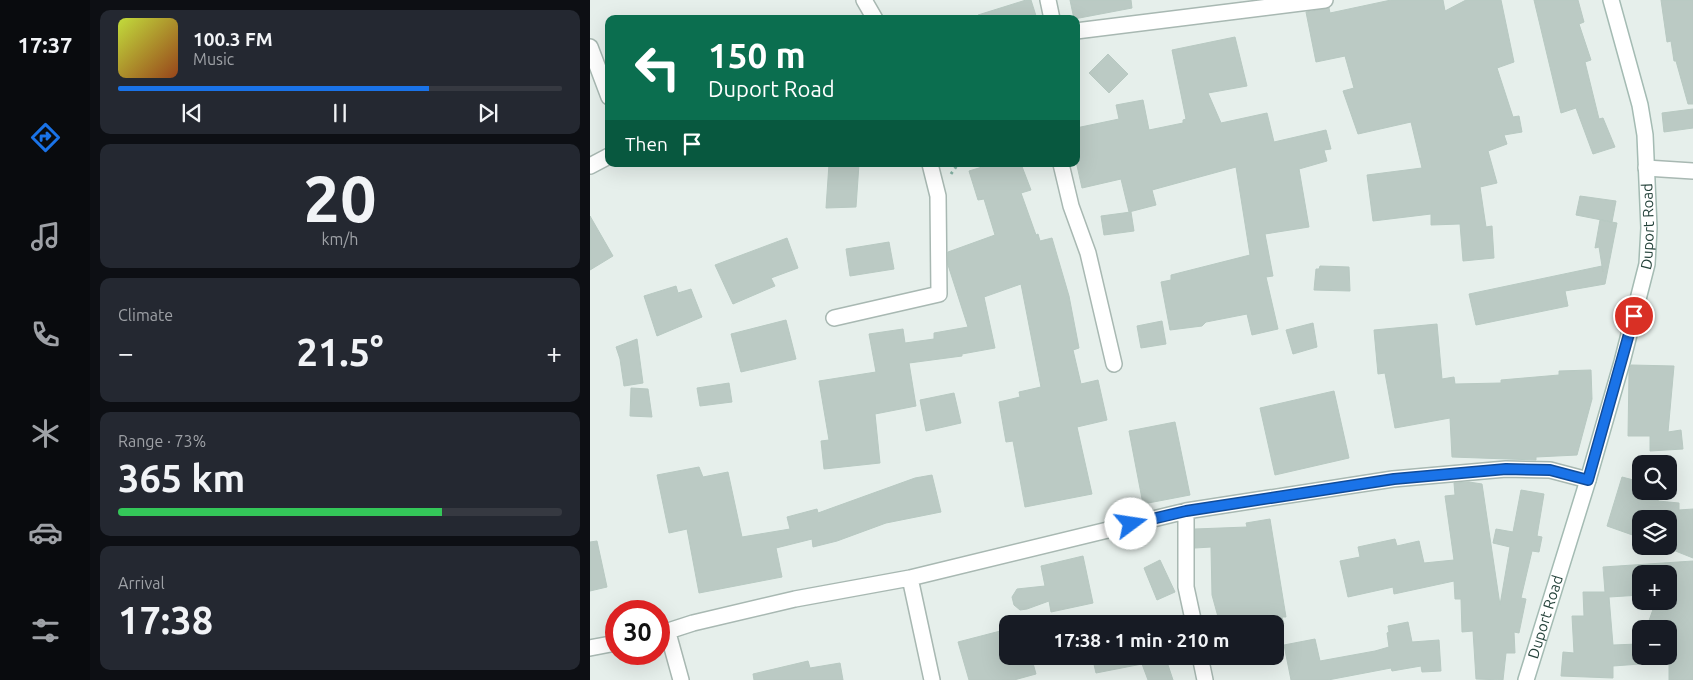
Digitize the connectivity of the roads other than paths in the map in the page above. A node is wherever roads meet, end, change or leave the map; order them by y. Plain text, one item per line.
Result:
1 (864, 0) edge
2 (1048, 0) edge
3 (1325, 0) edge
4 (1611, 0) edge
5 (873, 15) edge
6 (1051, 15) edge
7 (1080, 31) edge
8 (590, 47) edge
9 (605, 86) edge
10 (605, 158) edge
11 (590, 166) edge
12 (931, 167) edge
13 (1062, 167) edge
14 (1646, 168) junction
15 (1693, 171) edge
16 (834, 318) dead end
17 (1114, 364) dead end
18 (1588, 480) junction
19 (1186, 511) junction
20 (910, 578) junction
21 (1192, 615) edge
22 (670, 631) edge
23 (605, 645) edge
24 (590, 648) edge
25 (670, 651) edge
26 (1202, 665) edge
27 (681, 680) edge
28 (932, 680) edge
29 (1205, 680) edge
30 (1526, 680) edge

1 - 5 street
2 - 6 street
3 - 7 street
4 - 14 street, Duport Road
8 - 9 street
10 - 11 street
12 - 16 street
13 - 17 street
14 - 15 street
14 - 18 street, Duport Road
18 - 19 street
18 - 30 street, Duport Road
19 - 20 street
19 - 21 street
20 - 22 street
20 - 28 street
23 - 24 street
25 - 27 street
26 - 29 street

